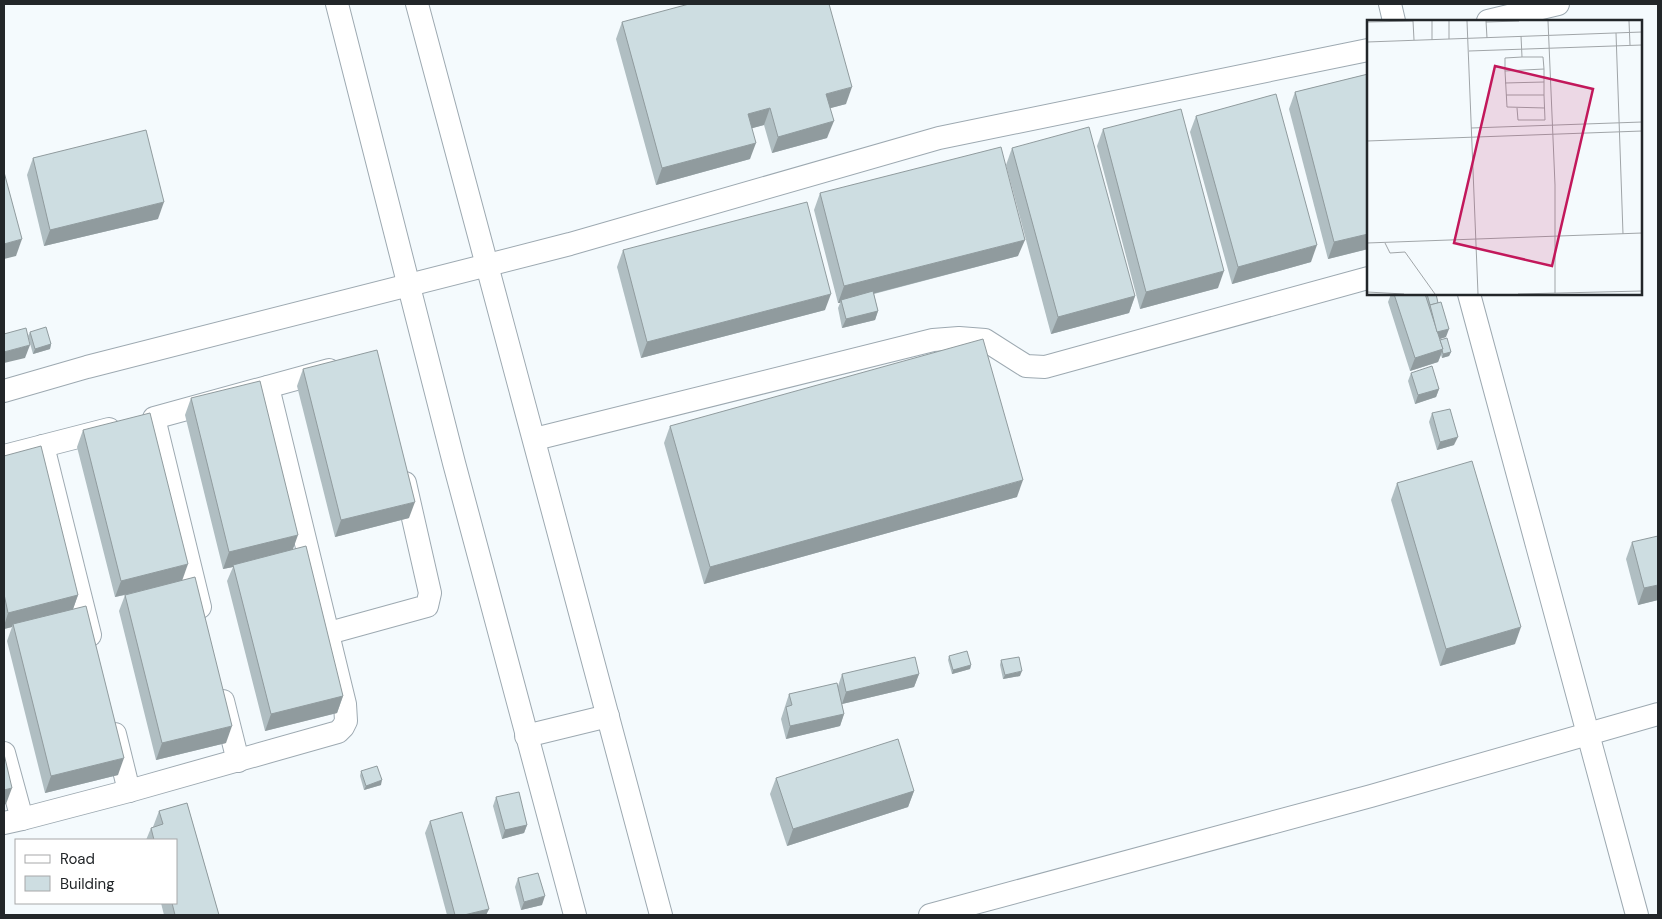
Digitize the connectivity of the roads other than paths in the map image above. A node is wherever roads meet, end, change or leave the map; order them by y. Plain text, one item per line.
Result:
1 (337, 4) edge
2 (417, 4) edge
3 (1390, 4) edge
4 (1558, 4) edge
5 (1394, 20) edge
6 (1492, 20) edge
7 (1367, 50) edge
8 (486, 266) junction
9 (1367, 278) edge
10 (409, 285) junction
11 (1469, 295) edge
12 (352, 363) edge
13 (268, 387) junction
14 (4, 391) edge
15 (139, 422) junction
16 (535, 439) junction
17 (43, 446) junction
18 (4, 456) edge
19 (400, 458) edge
20 (205, 628) edge
21 (329, 633) junction
22 (96, 657) edge
23 (219, 685) edge
24 (110, 714) edge
25 (1658, 714) edge
26 (608, 716) junction
27 (1589, 734) junction
28 (526, 736) junction
29 (4, 753) edge
30 (238, 761) junction
31 (130, 791) junction
32 (13, 821) edge
33 (575, 915) edge
34 (661, 915) edge
35 (930, 915) edge
36 (1637, 915) edge

1 - 10 street
2 - 8 street
3 - 5 street
4 - 6 street
7 - 8 street
8 - 10 street
8 - 16 street
9 - 16 street
10 - 14 street
10 - 28 street
11 - 27 street
12 - 13 street
13 - 15 street
13 - 21 street
15 - 17 street
15 - 20 street
16 - 26 street
17 - 18 street
17 - 22 street
19 - 21 street
21 - 30 street
23 - 30 street
24 - 31 street
25 - 27 street
26 - 28 street
26 - 34 street
27 - 35 street
27 - 36 street
28 - 33 street
29 - 32 street
30 - 31 street
31 - 32 street

